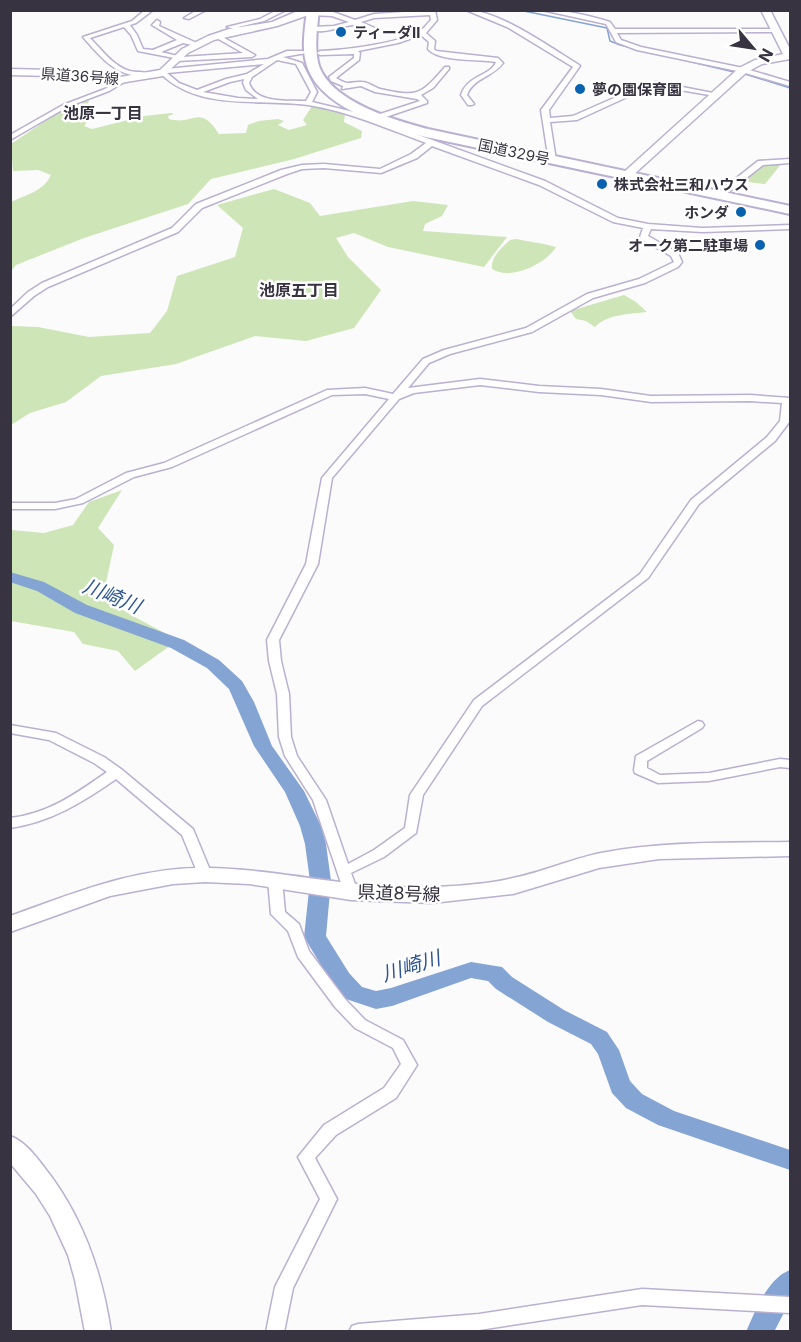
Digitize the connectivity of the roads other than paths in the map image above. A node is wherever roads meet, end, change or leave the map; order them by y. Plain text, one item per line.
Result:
1 (150, 10) edge
2 (203, 10) edge
3 (283, 10) edge
4 (342, 10) edge
5 (469, 10) edge
6 (545, 10) edge
7 (606, 10) edge
8 (765, 10) edge
9 (308, 12) edge
10 (432, 12) edge
11 (333, 14) junction
12 (200, 21) dead end
13 (157, 22) dead end
14 (355, 22) junction
15 (608, 23) junction
16 (126, 25) junction
17 (312, 29) junction
18 (240, 30) junction
19 (355, 30) dead end
20 (775, 30) junction
21 (613, 31) junction
22 (422, 33) junction
23 (216, 36) junction
24 (183, 40) junction
25 (196, 44) junction
26 (353, 51) junction
27 (303, 52) dead end
28 (320, 52) dead end
29 (153, 53) junction
30 (250, 54) junction
31 (790, 56) edge
32 (178, 58) junction
33 (275, 59) junction
34 (264, 61) junction
35 (447, 69) dead end
36 (743, 70) junction
37 (10, 72) edge
38 (165, 72) junction
39 (150, 75) junction
40 (249, 76) junction
41 (124, 80) junction
42 (790, 84) edge
43 (338, 90) junction
44 (197, 92) junction
45 (715, 94) junction
46 (416, 96) junction
47 (265, 101) junction
48 (308, 103) junction
49 (470, 104) dead end
50 (378, 117) junction
51 (547, 120) junction
52 (392, 126) junction
53 (10, 138) edge
54 (432, 142) junction
55 (552, 160) junction
56 (790, 161) edge
57 (627, 175) junction
58 (719, 195) junction
59 (790, 210) edge
60 (648, 226) junction
61 (790, 227) edge
62 (10, 314) edge
63 (395, 398) junction
64 (789, 401) edge
65 (10, 506) edge
66 (698, 725) dead end
67 (10, 729) edge
68 (790, 764) edge
69 (116, 772) junction
70 (10, 823) edge
71 (790, 849) edge
72 (204, 875) junction
73 (279, 880) junction
74 (344, 884) junction
75 (10, 924) edge
76 (10, 1146) edge
77 (790, 1305) edge
78 (98, 1332) edge
79 (275, 1332) edge
80 (358, 1332) edge

1 - 16 street
2 - 12 street
3 - 18 street
4 - 11 street
5 - 51 street
6 - 15 street
7 - 15 street
8 - 20 main road
9 - 11 street
9 - 17 highway, 国道329号
9 - 18 main road
10 - 14 street
10 - 22 street
11 - 14 street
13 - 24 street
14 - 17 street
14 - 19 street
15 - 21 street
16 - 29 street
16 - 39 street
17 - 43 highway, 国道329号
18 - 23 main road
20 - 21 street
20 - 31 main road
21 - 36 street
22 - 26 street
22 - 49 street
23 - 25 main road
23 - 30 street
24 - 25 street
24 - 29 street
25 - 32 main road
26 - 28 street
26 - 43 street
27 - 33 street
29 - 32 street
30 - 32 street
30 - 34 street
31 - 36 main road
32 - 38 main road
33 - 34 street
33 - 40 street
33 - 48 street
34 - 38 street
35 - 46 street
36 - 42 street
36 - 45 main road
37 - 41 main road, 県道36号線
38 - 39 main road, 県道36号線
38 - 44 street
39 - 41 main road, 県道36号線
40 - 44 street
40 - 47 street
41 - 53 street
43 - 46 street
43 - 50 highway, 国道329号
44 - 47 street
45 - 51 street
45 - 57 main road
46 - 50 street
47 - 48 street
48 - 52 street
50 - 52 highway, 国道329号
51 - 55 street
52 - 54 street
52 - 55 highway, 国道329号
54 - 60 street
54 - 62 street
55 - 57 highway, 国道329号
56 - 58 street
57 - 58 highway, 国道329号
58 - 59 highway, 国道329号
60 - 61 street
60 - 63 street
63 - 64 street
63 - 65 street
63 - 74 street
64 - 74 street
66 - 68 street
67 - 69 street
69 - 70 street
69 - 72 street
71 - 74 main road, 県道8号線
72 - 73 main road, 県道8号線
72 - 75 main road, 県道8号線
73 - 74 main road, 県道8号線
73 - 79 street
76 - 78 main road
77 - 80 street

